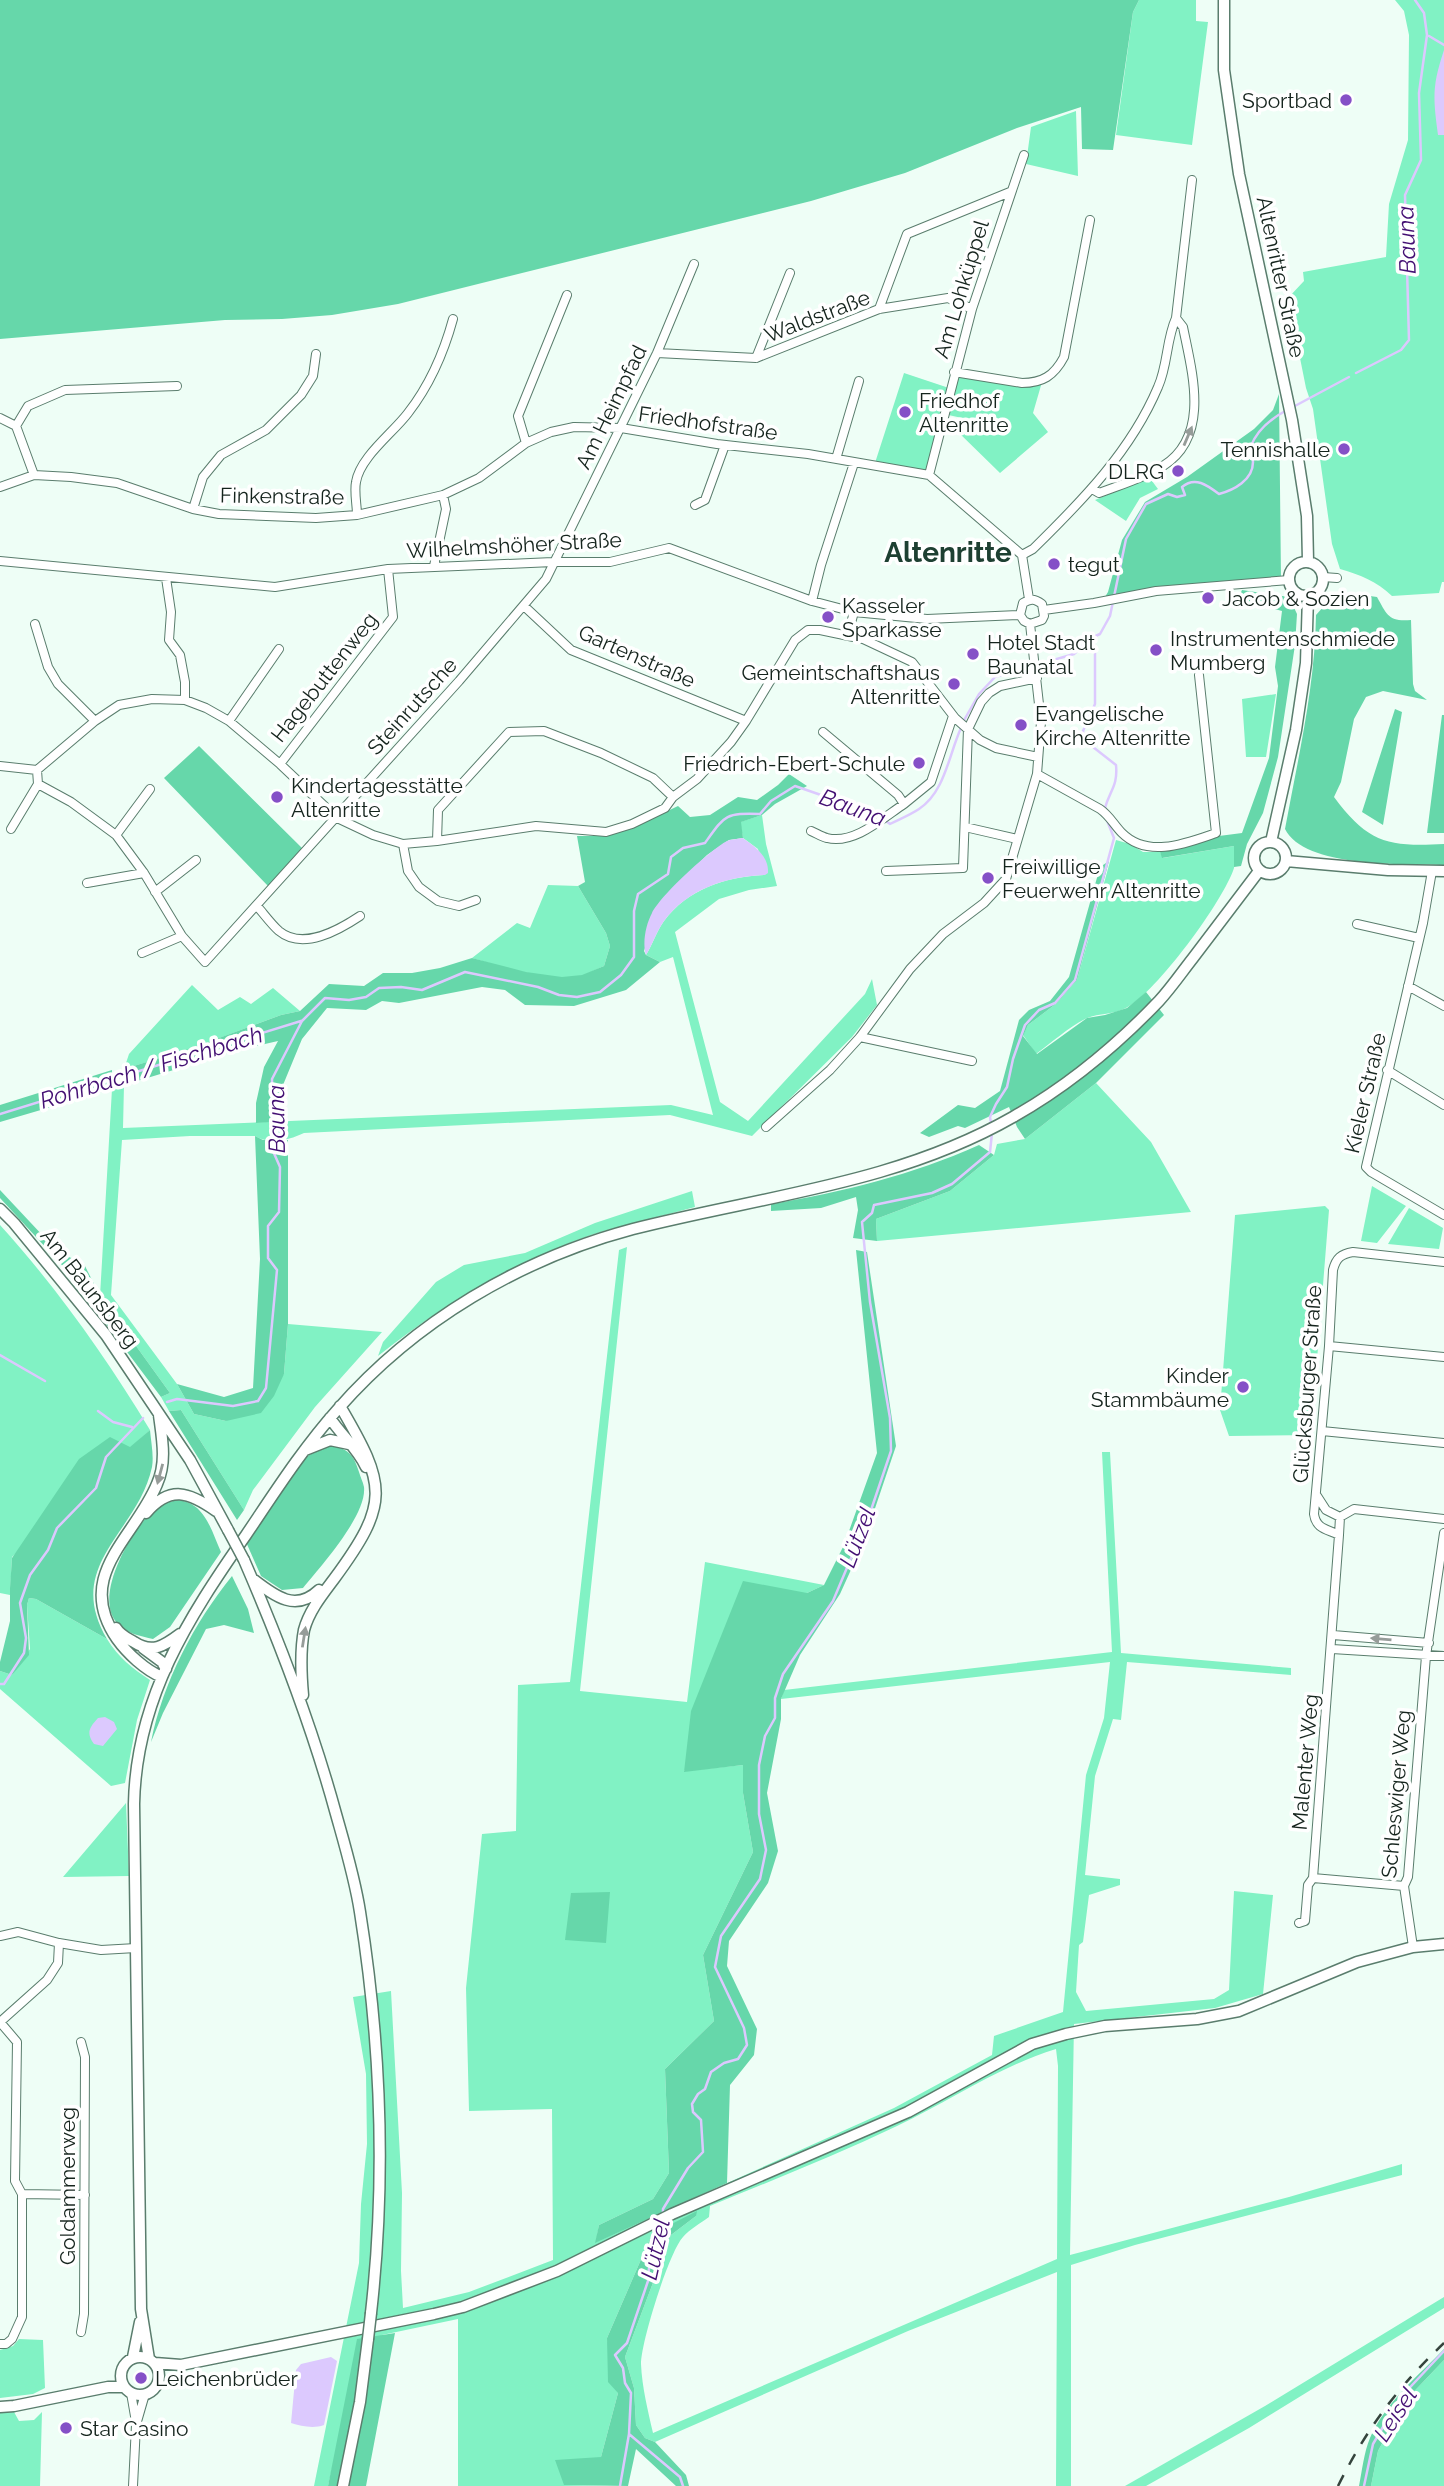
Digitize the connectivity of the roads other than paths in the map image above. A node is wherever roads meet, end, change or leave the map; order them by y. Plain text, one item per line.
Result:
1 (1224, 0) edge
2 (1024, 155) dead end
3 (1192, 180) dead end
4 (1010, 192) junction
5 (1090, 220) dead end
6 (694, 264) dead end
7 (790, 272) dead end
8 (567, 295) dead end
9 (879, 309) junction
10 (972, 309) junction
11 (1175, 318) junction
12 (453, 319) dead end
13 (657, 353) junction
14 (316, 354) dead end
15 (757, 358) junction
16 (954, 372) junction
17 (859, 382) dead end
18 (177, 386) dead end
19 (0, 418) edge
20 (16, 426) junction
21 (574, 427) joint
22 (621, 428) junction
23 (526, 443) junction
24 (725, 444) junction
25 (836, 459) junction
26 (854, 463) junction
27 (34, 475) junction
28 (929, 475) junction
29 (0, 487) edge
30 (1092, 489) junction
31 (443, 495) junction
32 (695, 505) dead end
33 (193, 509) junction
34 (357, 515) junction
35 (1022, 555) junction
36 (0, 561) edge
37 (1308, 561) junction
38 (553, 562) junction
39 (434, 566) junction
40 (388, 569) junction
41 (1323, 577) junction
42 (166, 578) junction
43 (1337, 578) dead end
44 (1289, 580) junction
45 (1308, 596) junction
46 (1029, 599) junction
47 (812, 601) junction
48 (524, 606) junction
49 (1044, 610) junction
50 (855, 612) junction
51 (1020, 615) junction
52 (35, 624) dead end
53 (1030, 624) junction
54 (848, 634) junction
55 (279, 649) dead end
56 (1037, 673) junction
57 (1199, 676) dead end
58 (185, 700) junction
59 (955, 718) junction
60 (95, 721) junction
61 (229, 721) junction
62 (746, 721) junction
63 (967, 728) junction
64 (823, 732) dead end
65 (1038, 757) junction
66 (279, 764) junction
67 (0, 766) edge
68 (37, 770) junction
69 (1037, 774) junction
70 (38, 783) junction
71 (150, 789) dead end
72 (673, 797) junction
73 (904, 804) junction
74 (337, 818) junction
75 (965, 827) junction
76 (11, 829) dead end
77 (811, 831) dead end
78 (116, 835) junction
79 (1017, 839) junction
80 (437, 841) junction
81 (1272, 842) junction
82 (403, 844) junction
83 (196, 860) dead end
84 (1286, 861) junction
85 (886, 870) dead end
86 (1259, 871) junction
87 (1438, 871) edge
88 (144, 873) junction
89 (87, 883) dead end
90 (155, 892) junction
91 (476, 900) dead end
92 (257, 906) junction
93 (360, 916) dead end
94 (1357, 924) dead end
95 (182, 936) junction
96 (1419, 938) junction
97 (142, 953) dead end
98 (1408, 986) junction
99 (1444, 1006) edge
100 (860, 1037) junction
101 (972, 1060) dead end
102 (1387, 1070) junction
103 (1444, 1105) edge
104 (766, 1127) dead end
105 (0, 1209) edge
106 (1444, 1215) edge
107 (1444, 1262) edge
108 (1329, 1346) junction
109 (1444, 1357) edge
110 (340, 1406) junction
111 (159, 1412) junction
112 (330, 1418) junction
113 (1322, 1431) junction
114 (1444, 1443) edge
115 (351, 1445) junction
116 (303, 1452) junction
117 (1317, 1496) junction
118 (217, 1511) junction
119 (1340, 1517) junction
120 (1444, 1519) edge
121 (1444, 1532) edge
122 (1339, 1535) junction
123 (252, 1579) junction
124 (182, 1632) junction
125 (1333, 1635) junction
126 (1429, 1643) junction
127 (143, 1648) junction
128 (1332, 1649) junction
129 (1426, 1656) junction
130 (1444, 1656) edge
131 (164, 1673) junction
132 (303, 1704) junction
133 (1313, 1878) junction
134 (1404, 1886) junction
135 (1299, 1923) dead end
136 (0, 1936) edge
137 (59, 1944) junction
138 (1444, 1944) edge
139 (1413, 1947) junction
140 (136, 1948) junction
141 (0, 2022) edge
142 (82, 2042) dead end
143 (22, 2194) junction
144 (85, 2195) junction
145 (141, 2309) junction
146 (81, 2332) dead end
147 (0, 2344) edge
148 (133, 2357) junction
149 (152, 2361) junction
150 (181, 2365) junction
151 (121, 2370) junction
152 (159, 2378) junction
153 (127, 2390) junction
154 (145, 2394) junction
155 (39, 2401) junction
156 (0, 2407) edge
157 (136, 2425) junction
158 (133, 2486) edge
159 (343, 2486) edge

1 - 37 main road, Altenritter Straße
2 - 4 street, Am Lohküppel
3 - 11 street
4 - 9 street
4 - 10 street, Am Lohküppel
5 - 16 street
6 - 13 street, Am Heimpfad
7 - 15 street, Waldstraße
8 - 23 street
9 - 10 street, Waldstraße
9 - 15 street, Waldstraße
10 - 16 street, Am Lohküppel
11 - 30 street
30 -> 11 street
12 - 34 street
13 - 15 street, Waldstraße
13 - 22 street, Am Heimpfad
14 - 33 street
16 - 28 street, Am Lohküppel
17 - 25 street
18 - 20 street
19 - 20 street
20 - 27 street
21 - 22 street, Friedhofstraße
21 - 23 street, Finkenstraße
22 - 24 street, Friedhofstraße
22 - 38 street, Am Heimpfad
23 - 31 street, Finkenstraße
24 - 25 street, Friedhofstraße
24 - 32 street
25 - 26 street, Friedhofstraße
26 - 28 street, Friedhofstraße
26 - 47 street
27 - 29 street, Finkenstraße
27 - 33 street, Finkenstraße
28 - 35 street
30 - 35 street
31 - 34 street, Finkenstraße
31 - 39 street
33 - 34 street, Finkenstraße
35 - 46 street
36 - 42 street, Wilhelmshöher Straße
37 - 41 main road
37 - 44 main road
38 - 39 street, Wilhelmshöher Straße
38 - 47 street, Wilhelmshöher Straße
38 - 48 street, Steinrutsche
39 - 40 street, Wilhelmshöher Straße
40 - 42 street, Wilhelmshöher Straße
40 - 66 street, Hagebuttenweg
41 - 43 street
41 - 45 main road
42 - 58 street
44 - 45 main road
44 - 49 street
45 - 81 main road
46 - 49 street
46 - 51 street
47 - 50 street, Wilhelmshöher Straße
48 - 62 street, Gartenstraße
48 - 74 street, Steinrutsche
49 - 53 street
50 - 51 street, Wilhelmshöher Straße
50 - 54 street
51 - 53 street
52 - 60 street
53 - 56 street
54 - 59 street
54 - 62 street
55 - 61 street
56 - 63 street
56 - 65 street
57 - 69 street
58 - 60 street
58 - 61 street
59 - 63 street
59 - 73 street
60 - 68 street
61 - 66 street
62 - 72 street
63 - 65 street
63 - 75 street
64 - 73 street
65 - 69 street
66 - 74 street
67 - 68 street
68 - 70 street
69 - 79 street
70 - 76 street
70 - 78 street
71 - 78 street
72 - 80 street
72 - 80 street
73 - 77 street
74 - 82 street
74 - 92 street, Steinrutsche
75 - 79 street
75 - 85 street
78 - 88 street
79 - 100 street
80 - 82 street
81 - 84 main road
81 - 86 main road
82 - 91 street
83 - 90 street
84 - 86 main road
84 - 87 main road
86 - 110 main road
87 - 96 street, Kieler Straße
88 - 89 street
88 - 90 street
90 - 95 street
92 - 93 street
92 - 95 street, Steinrutsche
94 - 96 street
95 - 97 street
96 - 98 street, Kieler Straße
98 - 99 street
98 - 102 street, Kieler Straße
100 - 101 street
100 - 104 street
102 - 103 street
102 - 106 street, Kieler Straße
105 - 111 main road, Am Baunsberg
107 - 108 street, Glücksburger Straße
108 - 109 street
108 - 113 street, Glücksburger Straße
110 - 112 main road
132 -> 110 main road
111 - 118 main road, Am Baunsberg
111 -> 131 main road
112 - 115 main road
112 - 116 main road
113 - 114 street
113 - 117 street, Glücksburger Straße
115 - 116 main road
115 - 123 main road
116 - 124 main road
117 - 119 street, Glücksburger Straße
117 - 122 street, Glücksburger Straße
118 - 123 main road, Am Baunsberg, bridge
118 - 127 main road
119 - 120 street
119 - 122 street
121 - 126 street, Schleswiger Weg
122 - 125 street
123 - 132 main road, Am Baunsberg
124 - 127 main road
124 - 131 main road
126 -> 125 street
125 - 128 street
126 - 129 street, Schleswiger Weg
127 - 131 main road
128 - 129 street
128 - 133 street, Malenter Weg
129 - 130 street
129 - 134 street, Schleswiger Weg
131 - 140 main road
132 - 159 main road, bridge
133 - 134 street
133 - 135 street, Malenter Weg
134 - 139 street, Schleswiger Weg
136 - 137 street
137 - 140 street
137 - 141 street
138 - 139 main road
139 - 150 main road
140 - 145 main road
141 - 143 street
142 - 144 street, Goldammerweg
143 - 144 street
143 - 147 street
144 - 146 street, Goldammerweg
145 - 148 main road
145 - 149 main road
148 - 149 main road
148 - 151 main road
149 - 150 main road
149 - 152 main road
150 - 152 main road
151 - 153 main road
151 - 155 main road
152 - 154 main road
153 - 154 main road
153 - 155 main road
153 - 157 street
154 - 157 street
155 - 156 main road
157 - 158 street

